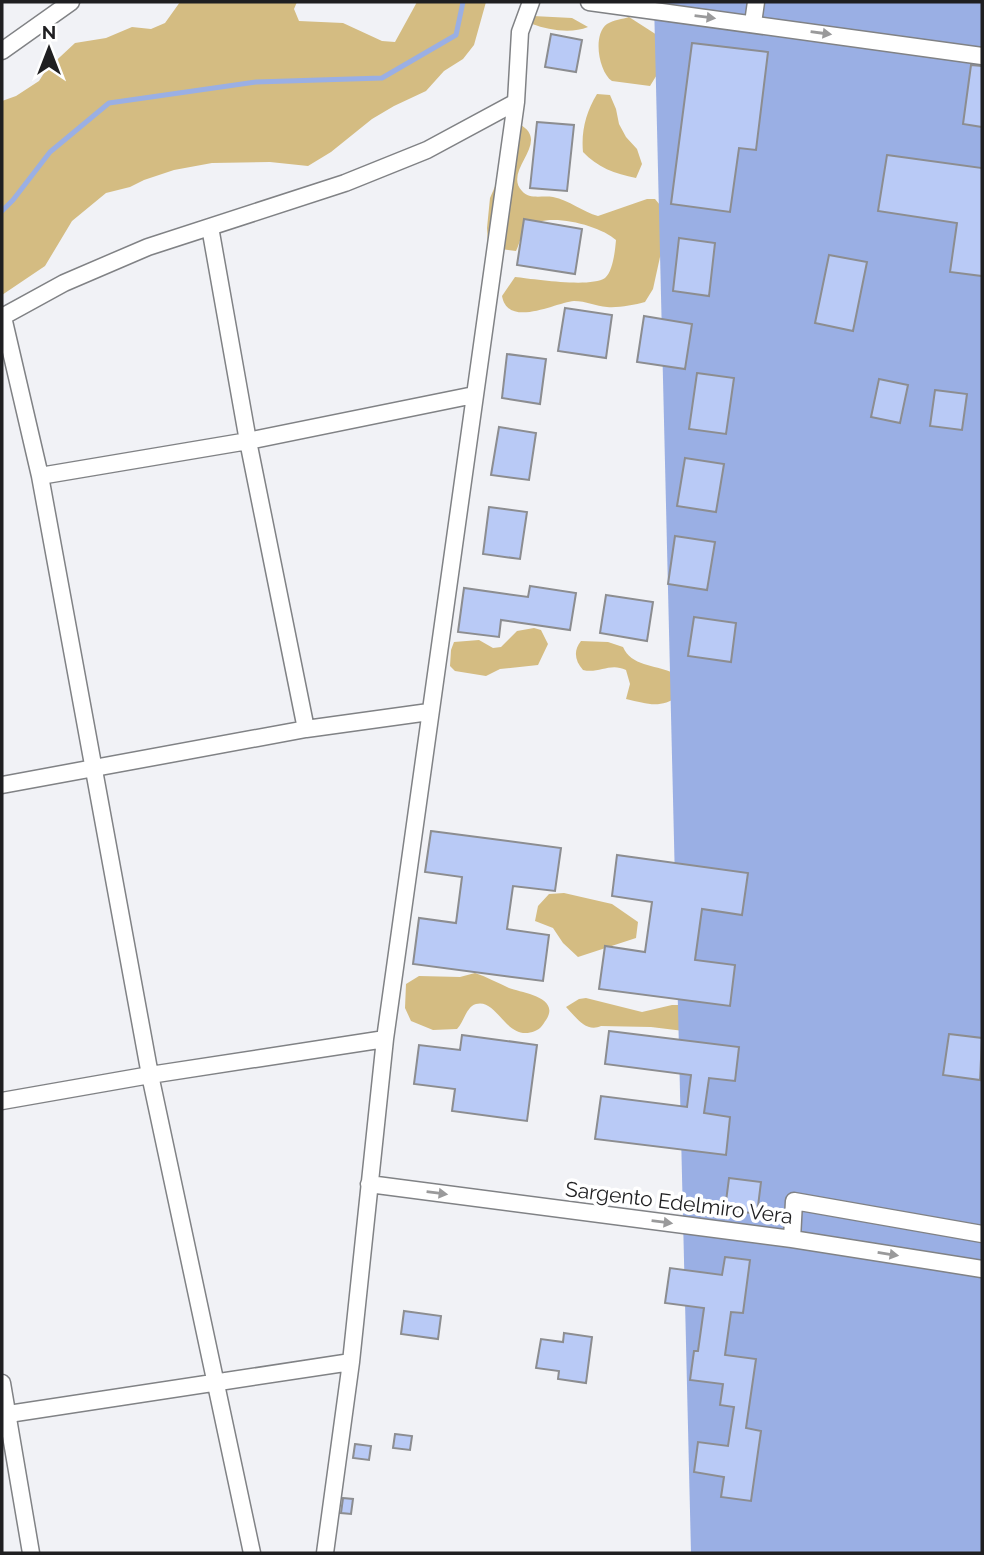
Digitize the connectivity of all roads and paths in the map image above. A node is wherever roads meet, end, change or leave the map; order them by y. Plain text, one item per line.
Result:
1 (71, 2) edge
2 (531, 2) edge
3 (589, 2) edge
4 (756, 2) edge
5 (753, 23) junction
6 (2, 51) edge
7 (982, 55) edge
8 (516, 102) junction
9 (209, 227) junction
10 (2, 317) edge
11 (474, 395) junction
12 (248, 441) junction
13 (40, 475) junction
14 (429, 712) junction
15 (306, 729) junction
16 (94, 767) junction
17 (2, 785) edge
18 (385, 1039) junction
19 (150, 1075) junction
20 (2, 1101) edge
21 (369, 1184) junction
22 (982, 1234) edge
23 (792, 1239) junction
24 (982, 1269) edge
25 (351, 1362) junction
26 (217, 1382) junction
27 (2, 1383) edge
28 (5, 1415) edge
29 (31, 1553) edge
30 (252, 1553) edge
31 (325, 1553) edge

1 - 6 street
2 - 8 street
3 -> 5 street
4 - 5 street
5 -> 7 street
8 - 9 street
8 - 11 street
9 - 10 street
9 - 12 street
10 - 13 street
11 - 12 street
11 - 14 street
12 - 13 street
12 - 15 street
13 - 16 street
14 - 15 street
14 - 18 street
15 - 16 street
16 - 17 street
16 - 19 street
18 - 19 street
18 - 21 street
19 - 20 street
19 - 26 street
21 -> 23 street, Sargento Edelmiro Vera
21 - 25 street
22 - 23 street, Sargento Edelmiro Vera
23 -> 24 street, Sargento Edelmiro Vera
25 - 26 street
25 - 31 street
26 - 28 street
26 - 30 street
27 - 28 street
28 - 29 street

